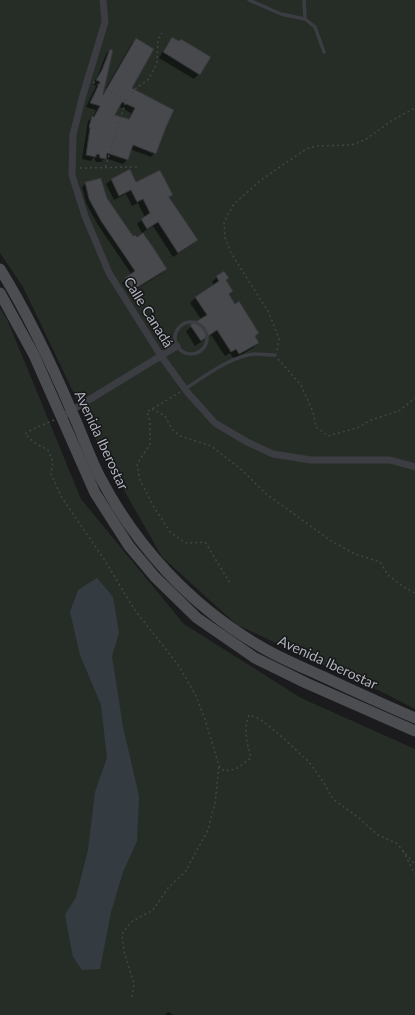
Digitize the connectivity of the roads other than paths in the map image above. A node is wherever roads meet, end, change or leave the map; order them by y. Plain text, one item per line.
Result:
1 (103, 0) edge
2 (249, 0) edge
3 (304, 0) edge
4 (305, 19) junction
5 (324, 52) dead end
6 (0, 269) edge
7 (0, 293) edge
8 (177, 346) junction
9 (275, 355) road end
10 (161, 356) junction
11 (185, 389) junction
12 (72, 411) junction
13 (61, 417) junction
14 (415, 466) edge
15 (415, 718) edge
16 (415, 731) edge

1 - 10 street, Calle Canadá
2 - 4 lane
3 - 4 lane
4 - 5 lane
6 - 12 street, Avenida Iberostar
7 - 13 street, Avenida Iberostar
8 - 8 lane
8 - 10 street
9 - 11 lane
10 - 11 street, Calle Canadá
10 - 12 street
11 - 14 street, Calle Canadá
12 - 13 street
12 - 15 street, Avenida Iberostar
13 - 16 street, Avenida Iberostar

